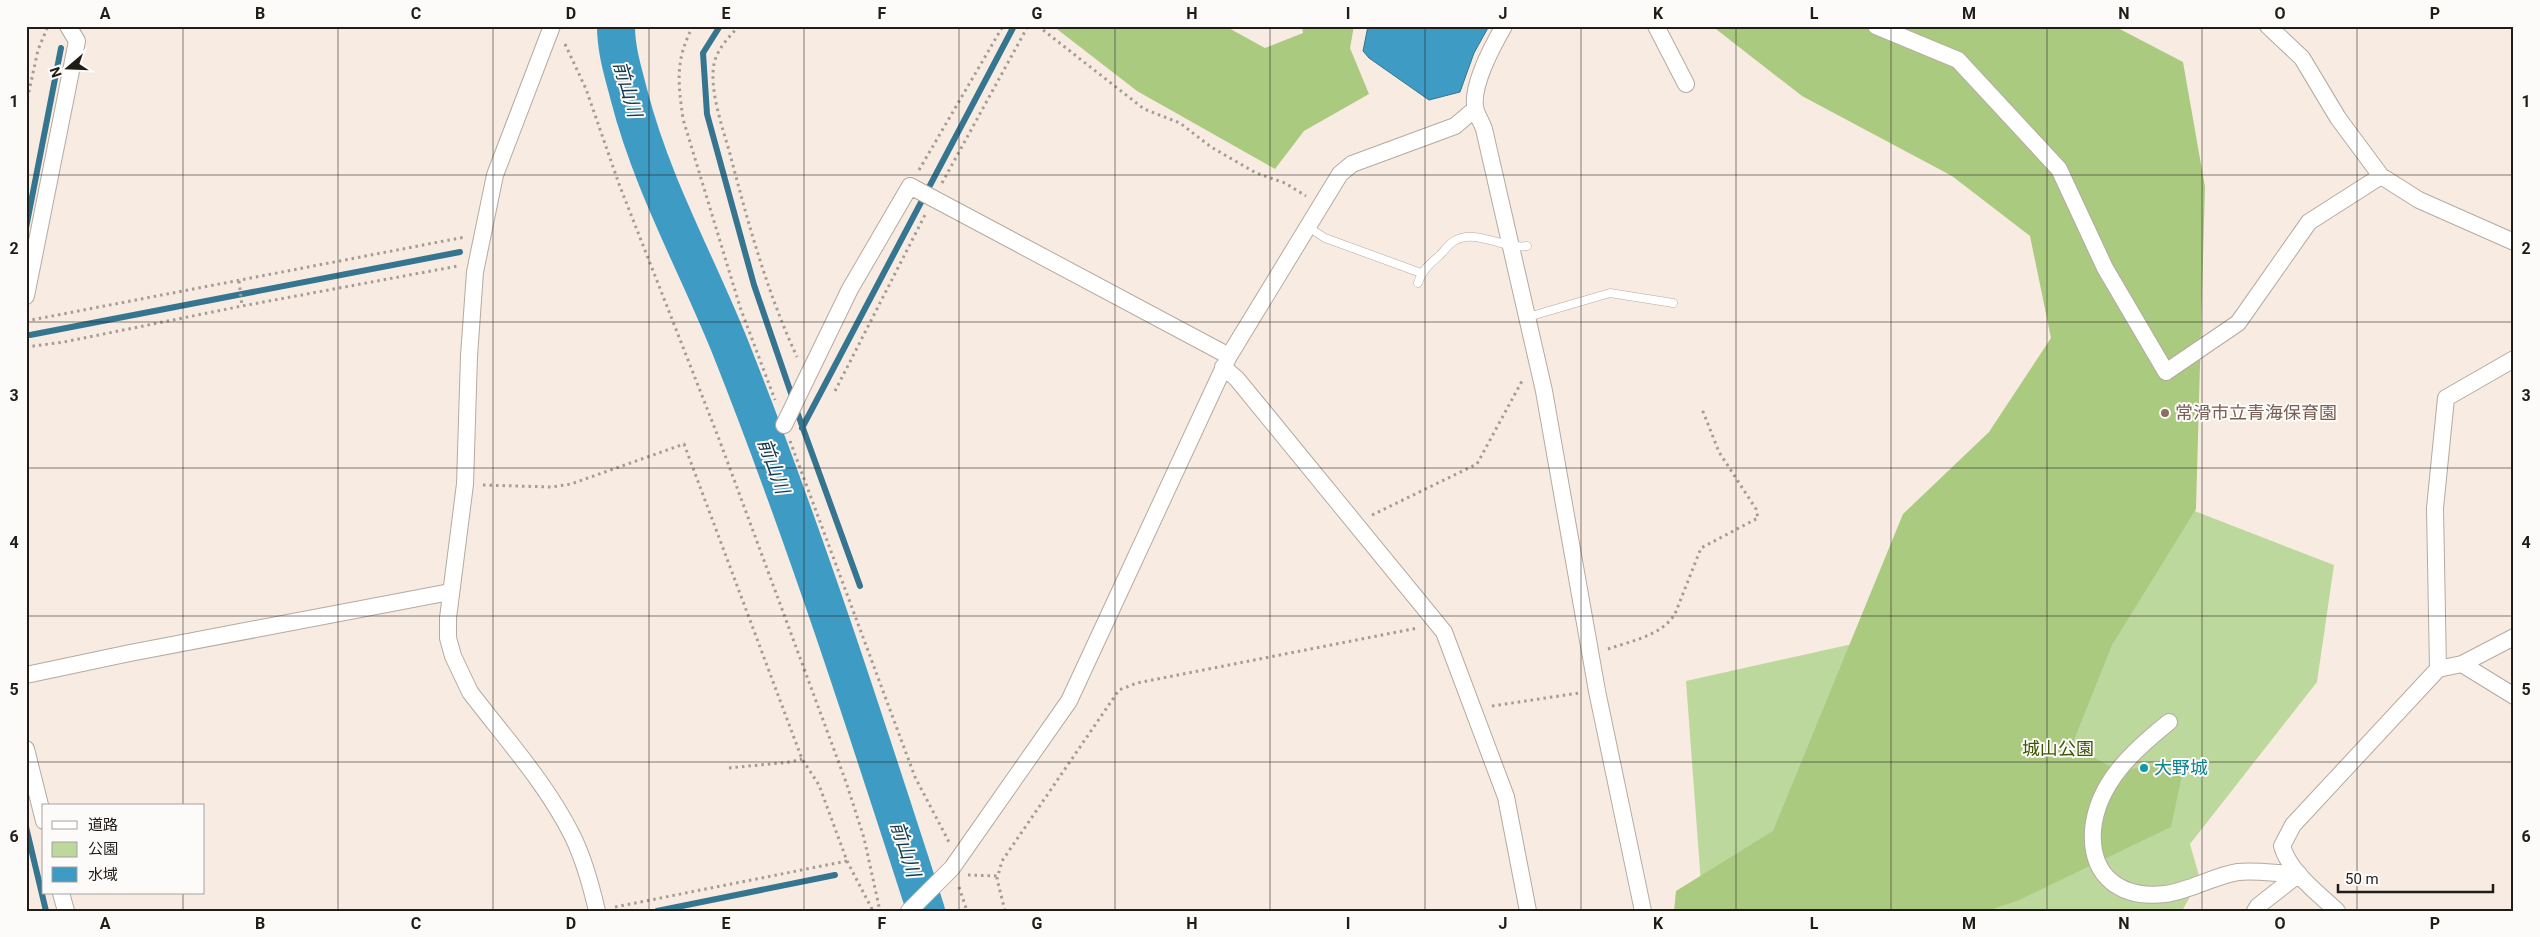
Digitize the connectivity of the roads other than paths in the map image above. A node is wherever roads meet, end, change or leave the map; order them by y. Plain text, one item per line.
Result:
1 (68, 26) edge
2 (1504, 26) edge
3 (1656, 26) edge
4 (1876, 26) edge
5 (2268, 26) edge
6 (551, 29) edge
7 (1686, 84) dead end
8 (1475, 109) junction
9 (2380, 176) junction
10 (1307, 226) junction
11 (2514, 242) edge
12 (1520, 246) junction
13 (1421, 273) junction
14 (1418, 283) dead end
15 (26, 296) edge
16 (1673, 303) dead end
17 (1528, 317) junction
18 (2514, 359) edge
19 (1226, 362) junction
20 (784, 425) road end
21 (450, 592) junction
22 (2514, 637) edge
23 (2462, 664) junction
24 (2438, 669) junction
25 (26, 675) edge
26 (2514, 696) edge
27 (2169, 722) dead end
28 (26, 749) edge
29 (42, 813) edge
30 (2299, 874) junction
31 (62, 894) edge
32 (66, 911) edge
33 (597, 911) edge
34 (909, 911) edge
35 (1528, 911) edge
36 (1643, 911) edge
37 (2255, 911) edge
38 (2338, 911) edge

1 - 15 street
2 - 8 street
3 - 7 street
4 - 9 street
5 - 9 street
6 - 21 street
8 - 10 street
8 - 12 street
9 - 11 street
10 - 13 lane
10 - 19 street
12 - 13 lane
12 - 17 street
13 - 14 lane
16 - 17 lane
17 - 36 street
18 - 24 street
19 - 20 street
19 - 34 street
19 - 35 street
21 - 25 street
21 - 33 street
22 - 23 street
23 - 24 street
23 - 26 street
24 - 30 street
27 - 30 street
28 - 29 street
30 - 37 street
30 - 38 street
31 - 32 street

